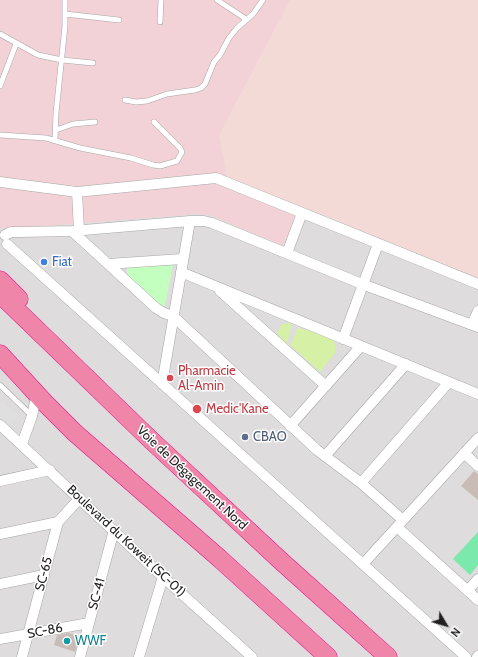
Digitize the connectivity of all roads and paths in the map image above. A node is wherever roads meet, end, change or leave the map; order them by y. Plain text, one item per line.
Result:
1 (65, 0) edge
2 (161, 0) edge
3 (217, 0) edge
4 (263, 0) edge
5 (65, 14) junction
6 (119, 20) dead end
7 (246, 20) junction
8 (160, 22) dead end
9 (0, 34) edge
10 (16, 44) junction
11 (62, 60) junction
12 (93, 63) dead end
13 (0, 86) edge
14 (125, 100) dead end
15 (95, 122) dead end
16 (154, 122) dead end
17 (56, 130) junction
18 (0, 135) edge
19 (55, 140) junction
20 (0, 182) edge
21 (77, 192) junction
22 (302, 213) junction
23 (190, 221) junction
24 (76, 231) junction
25 (3, 240) edge
26 (378, 244) junction
27 (287, 253) junction
28 (182, 259) junction
29 (108, 264) junction
30 (181, 272) junction
31 (0, 280) edge
32 (362, 284) junction
33 (478, 284) edge
34 (215, 286) junction
35 (0, 294) edge
36 (478, 311) edge
37 (173, 316) junction
38 (475, 326) edge
39 (342, 338) junction
40 (361, 346) junction
41 (0, 354) edge
42 (406, 364) junction
43 (0, 367) edge
44 (449, 382) junction
45 (162, 384) junction
46 (0, 385) edge
47 (326, 386) junction
48 (478, 394) edge
49 (33, 409) junction
50 (0, 425) edge
51 (290, 426) junction
52 (478, 438) edge
53 (152, 441) junction
54 (22, 444) junction
55 (464, 453) junction
56 (325, 456) junction
57 (478, 466) edge
58 (113, 467) junction
59 (50, 470) junction
60 (0, 481) edge
61 (361, 482) junction
62 (80, 498) junction
63 (58, 522) junction
64 (400, 524) junction
65 (114, 530) junction
66 (0, 534) edge
67 (363, 564) junction
68 (44, 575) junction
69 (163, 577) junction
70 (478, 579) edge
71 (0, 584) edge
72 (468, 590) junction
73 (478, 600) edge
74 (89, 623) junction
75 (29, 634) junction
76 (0, 639) edge
77 (22, 657) edge
78 (80, 657) edge
79 (139, 657) edge
80 (252, 657) edge
81 (328, 657) edge
82 (388, 657) edge
83 (466, 657) edge

1 - 5 lane
2 - 8 lane
3 - 7 lane
4 - 7 lane
5 - 6 lane
5 - 11 lane
7 - 14 lane
9 - 10 lane
10 - 11 lane
10 - 13 lane
11 - 12 lane
11 - 17 lane
15 - 17 lane
16 - 19 lane
17 - 19 lane
18 - 19 lane
20 - 21 street
21 - 22 street
21 - 24 street
22 - 26 street
22 - 27 street
23 - 24 street
23 - 27 street
23 - 28 street
24 - 25 street
24 - 29 street
25 - 45 street
26 - 32 street
26 - 33 street
27 - 32 street
28 - 29 street
28 - 30 street
29 - 37 street
30 - 34 street
30 - 37 street
31 - 53 highway
32 - 38 street
32 - 39 street
34 - 39 street
34 - 47 street
35 - 53 highway, Voie de Dégagement Nord
36 - 38 street
37 - 45 street
37 - 51 street
39 - 40 street
40 - 42 street
40 - 47 street
41 - 58 highway
42 - 44 street
42 - 56 street
43 - 49 highway
44 - 48 street
44 - 61 street
45 - 67 street
46 - 49 lane
47 - 51 street
49 - 54 street
49 - 58 highway
50 - 54 street, Boulevard du Koweit (SC-01)
51 - 56 street
52 - 55 street
53 - 82 highway, Voie de Dégagement Nord
54 - 59 street, Boulevard du Koweit (SC-01)
55 - 57 street
55 - 64 street
56 - 61 street
58 - 81 highway
59 - 60 street
59 - 62 street, Boulevard du Koweit (SC-01)
61 - 64 street
62 - 63 street, SC-65
62 - 65 street, Boulevard du Koweit (SC-01)
63 - 66 street
63 - 68 street, SC-65
64 - 67 street
64 - 72 street
65 - 69 street, Boulevard du Koweit (SC-01)
65 - 74 street, SC-41
67 - 83 street
68 - 71 street
68 - 75 street, SC-65
69 - 79 street
69 - 80 street, Boulevard du Koweit (SC-01)
70 - 72 street
72 - 73 street
74 - 75 street, SC-86
74 - 78 street, SC-41
75 - 76 street, SC-86
75 - 77 street, SC-65

